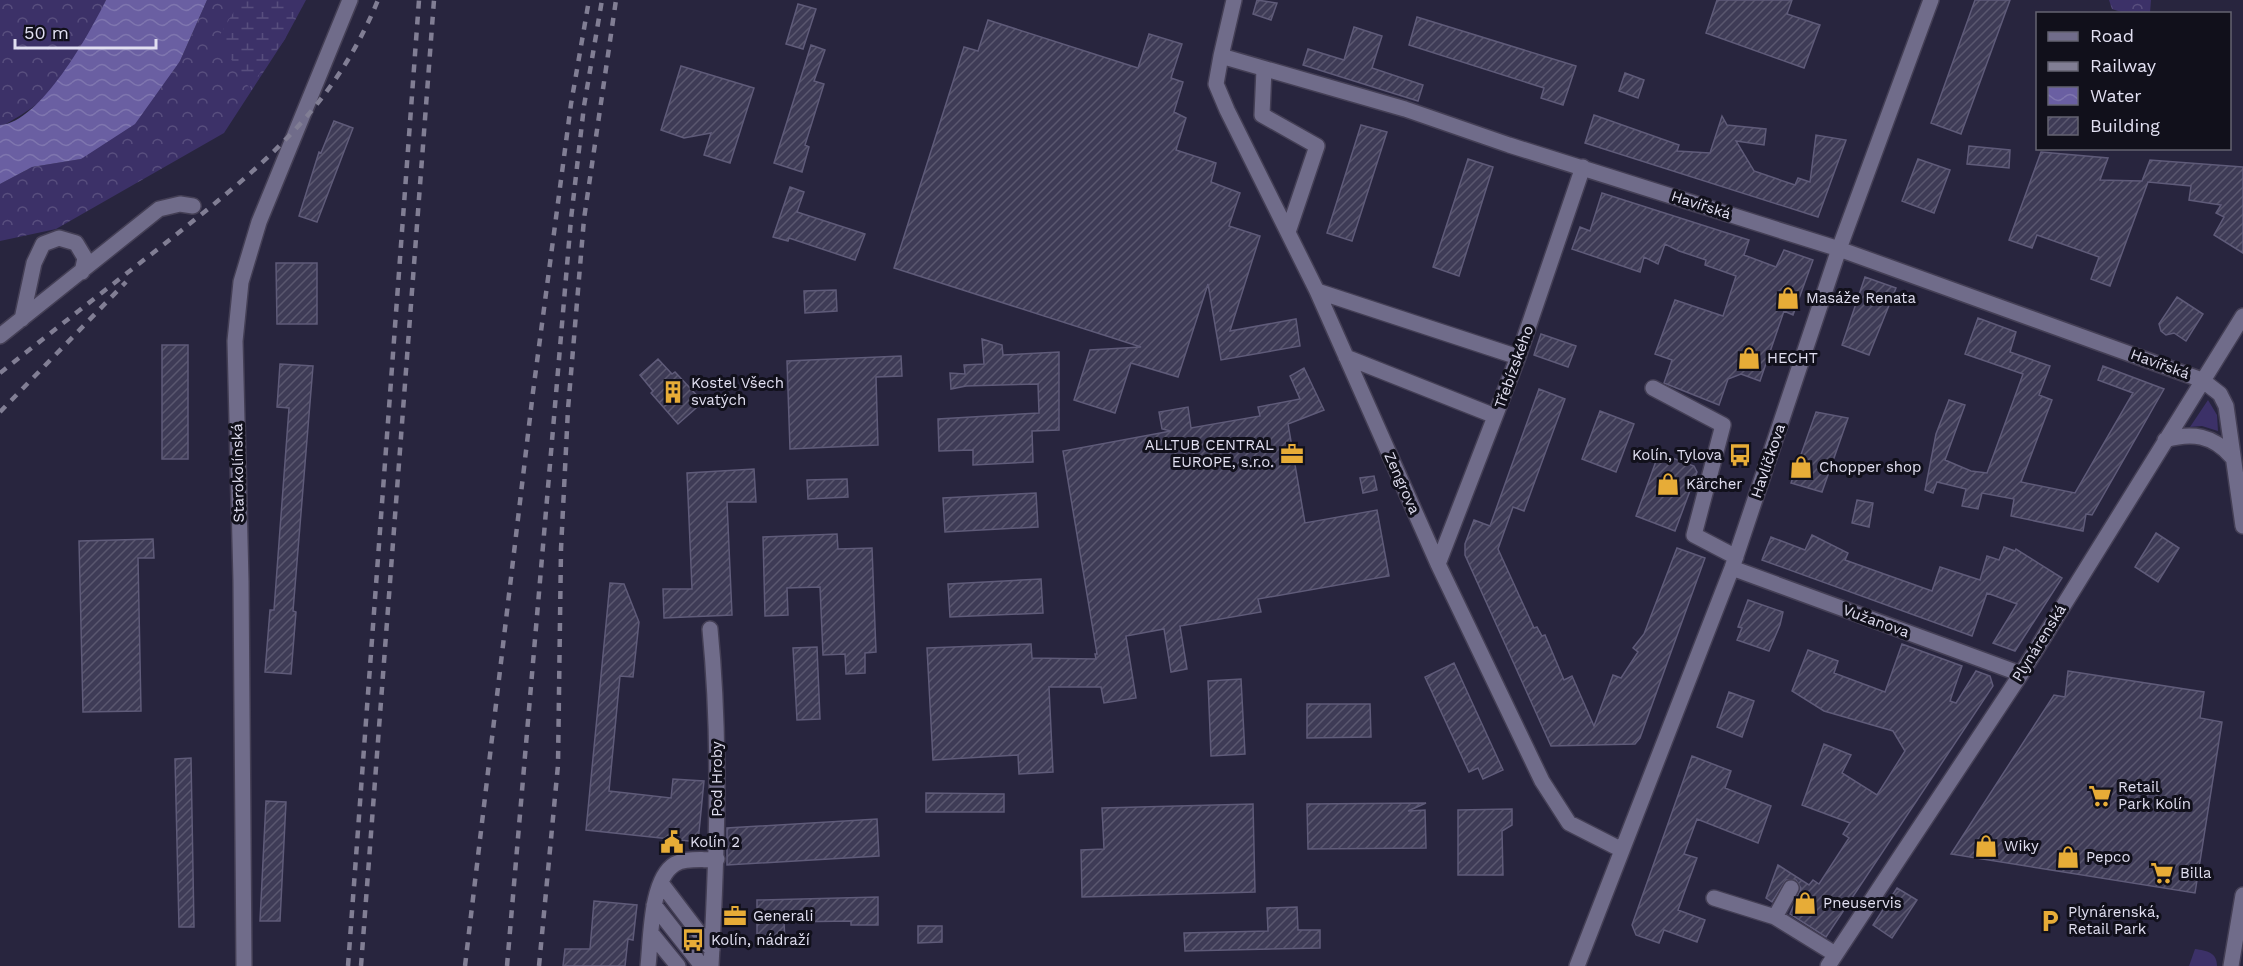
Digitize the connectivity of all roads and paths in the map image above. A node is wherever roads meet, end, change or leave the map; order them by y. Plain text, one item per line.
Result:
1 (350, 0) edge
2 (1234, 0) edge
3 (1931, 0) edge
4 (1221, 56) junction
5 (1264, 69) junction
6 (1583, 167) junction
7 (194, 206) dead end
8 (1288, 232) junction
9 (1839, 249) junction
10 (82, 272) junction
11 (1317, 291) junction
12 (2243, 316) edge
13 (22, 319) junction
14 (0, 336) edge
15 (1346, 357) junction
16 (1518, 357) junction
17 (2202, 380) junction
18 (1653, 388) dead end
19 (1496, 416) junction
20 (2165, 440) junction
21 (2232, 457) junction
22 (2243, 526) edge
23 (1734, 562) junction
24 (1438, 564) junction
25 (710, 628) dead end
26 (2021, 674) junction
27 (1622, 850) junction
28 (717, 859) junction
29 (661, 883) junction
30 (1791, 888) dead end
31 (2243, 895) edge
32 (1714, 898) dead end
33 (654, 905) junction
34 (1775, 917) junction
35 (1596, 920) junction
36 (651, 933) junction
37 (711, 950) junction
38 (1831, 960) edge
39 (649, 964) edge
40 (244, 966) edge
41 (678, 966) edge
42 (702, 966) edge
43 (711, 966) edge
44 (1573, 966) edge
45 (1577, 966) edge
46 (1584, 966) edge
47 (1590, 966) edge
48 (2231, 966) edge

1 - 40 street, Starokolínská
2 - 4 street
3 - 9 street, Havlíčkova
4 - 5 street, Havířská
4 - 8 street, Zengrova
5 - 6 street, Havířská
5 - 8 street
6 - 9 street, Havířská
6 - 16 street, Třebízského
7 - 10 street
8 - 11 street, Zengrova
9 - 17 street, Havířská
9 - 23 street, Havlíčkova
10 - 13 street
10 - 13 street
11 - 15 street, Zengrova
11 - 16 street
12 - 17 street, Plynárenská
13 - 14 street
15 - 19 street
15 - 24 street, Zengrova
16 - 19 street, Třebízského
17 - 20 street, Plynárenská
17 - 21 street
18 - 23 street, Vužanova
19 - 24 street, Třebízského
20 - 21 street
20 - 26 street, Plynárenská
21 - 22 street
23 - 26 street, Vužanova
23 - 27 street, Havlíčkova
24 - 27 street, Zengrova
25 - 28 street, Pod Hroby
26 - 38 street, Plynárenská
27 - 35 street, Havlíčkova
28 - 29 street
28 - 37 street, Pod Hroby
29 - 33 street
29 - 37 street
30 - 34 street
31 - 48 street
32 - 34 street
33 - 36 street
33 - 42 street
34 - 38 street
35 - 44 street
35 - 45 street, Havlíčkova
35 - 46 street, Havlíčkova
35 - 47 street
36 - 39 street
36 - 41 street
37 - 43 street, Pod Hroby

